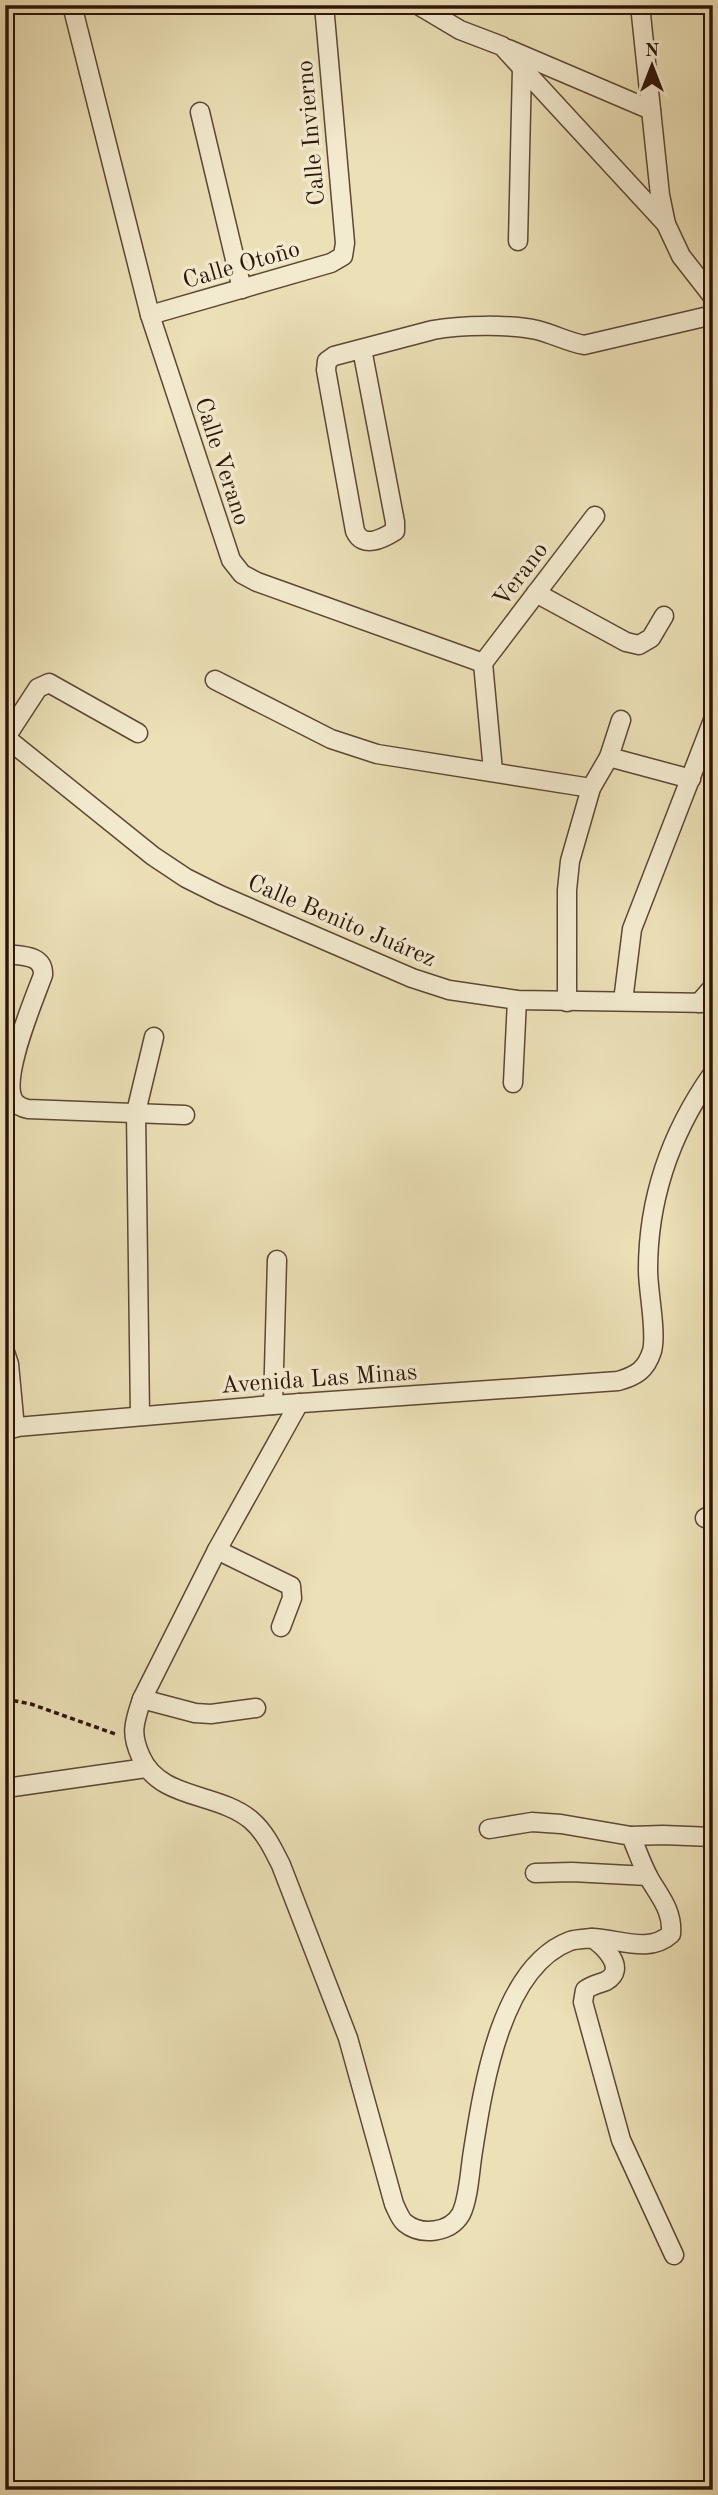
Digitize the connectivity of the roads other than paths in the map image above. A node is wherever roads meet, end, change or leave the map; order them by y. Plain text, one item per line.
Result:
1 (72, 5) edge
2 (324, 5) edge
3 (418, 5) edge
4 (640, 5) edge
5 (502, 47) junction
6 (522, 68) junction
7 (650, 110) junction
8 (200, 113) dead end
9 (666, 224) junction
10 (518, 241) dead end
11 (343, 256) joint
12 (242, 289) junction
13 (713, 297) edge
14 (150, 315) junction
15 (713, 316) edge
16 (362, 349) junction
17 (595, 516) dead end
18 (536, 593) junction
19 (664, 616) dead end
20 (483, 663) junction
21 (215, 680) dead end
22 (621, 720) dead end
23 (713, 720) edge
24 (138, 733) dead end
25 (5, 737) edge
26 (609, 757) junction
27 (493, 771) junction
28 (691, 779) junction
29 (591, 788) junction
30 (5, 954) edge
31 (713, 987) edge
32 (517, 1000) junction
33 (623, 1001) junction
34 (567, 1002) junction
35 (706, 1003) edge
36 (154, 1037) dead end
37 (713, 1073) edge
38 (513, 1083) dead end
39 (136, 1112) junction
40 (185, 1115) dead end
41 (277, 1260) dead end
42 (5, 1352) edge
43 (299, 1403) junction
44 (274, 1405) junction
45 (140, 1416) junction
46 (10, 1428) edge
47 (217, 1550) junction
48 (282, 1627) dead end
49 (142, 1699) junction
50 (256, 1709) dead end
51 (146, 1768) junction
52 (13, 1787) dead end
53 (489, 1829) dead end
54 (631, 1836) junction
55 (713, 1837) edge
56 (535, 1873) dead end
57 (648, 1876) junction
58 (592, 1938) junction
59 (674, 2255) dead end

1 - 14 street, Calle Verano
2 - 11 street, Calle Invierno
3 - 5 street
4 - 7 street
5 - 6 street
5 - 7 street
6 - 9 street
6 - 10 street
7 - 9 street
8 - 12 street
9 - 13 street
11 - 12 street, Calle Otoño
12 - 14 street, Calle Otoño
14 - 20 street, Calle Verano
15 - 16 street
16 - 16 street
17 - 18 street, Verano
18 - 19 street
18 - 20 street, Verano
20 - 27 street
21 - 27 street
22 - 26 street
23 - 28 street
24 - 25 street
25 - 32 street, Calle Benito Juárez
26 - 28 street
26 - 29 street
27 - 29 street
28 - 33 street
29 - 34 street
30 - 39 street
31 - 35 street
32 - 34 street, Calle Benito Juárez
32 - 38 street
33 - 34 street, Calle Benito Juárez
33 - 35 street, Calle Benito Juárez
36 - 39 street
37 - 43 street, Avenida Las Minas
39 - 40 street
39 - 45 street
41 - 44 street
42 - 46 street
43 - 44 street, Avenida Las Minas
43 - 47 street
44 - 45 street, Avenida Las Minas
45 - 46 street, Avenida Las Minas
47 - 48 street
47 - 49 street
49 - 50 street
49 - 51 street
51 - 52 street
51 - 58 street
53 - 54 street
54 - 55 street
54 - 57 street
56 - 57 street
57 - 58 street
58 - 59 street

